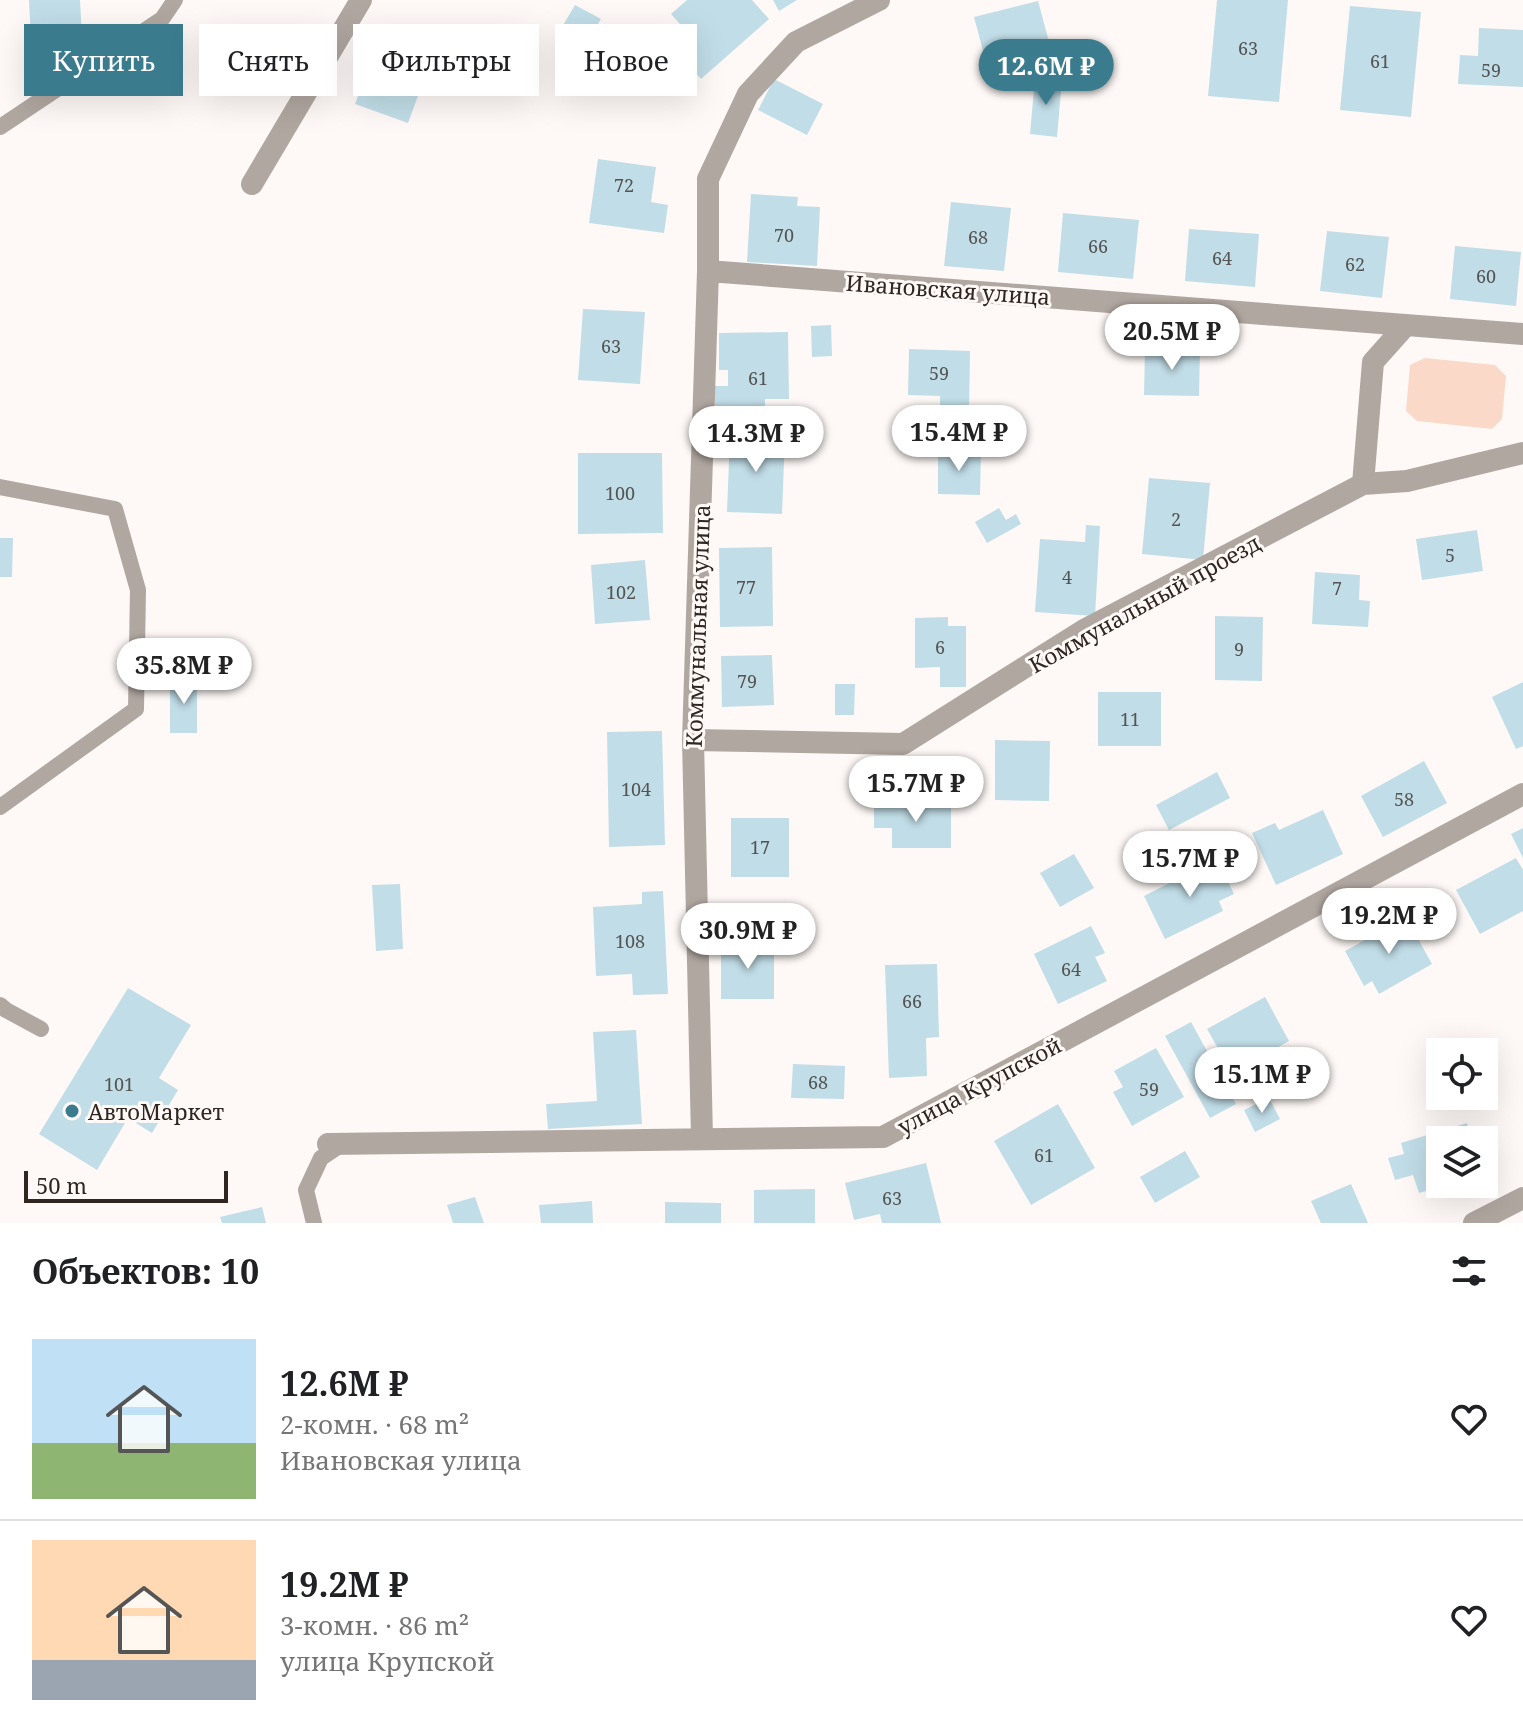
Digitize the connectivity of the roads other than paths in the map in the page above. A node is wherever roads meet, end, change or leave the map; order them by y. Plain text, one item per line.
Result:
1 (175, 0) edge
2 (361, 0) edge
3 (879, 0) edge
4 (0, 127) edge
5 (252, 184) dead end
6 (708, 271) junction
7 (1406, 325) junction
8 (1523, 334) edge
9 (1523, 453) edge
10 (1363, 484) junction
11 (0, 487) edge
12 (693, 740) junction
13 (1523, 794) edge
14 (0, 807) edge
15 (0, 1005) edge
16 (41, 1029) dead end
17 (702, 1138) junction
18 (335, 1144) joint
19 (1523, 1198) edge
20 (314, 1223) edge
21 (1474, 1223) edge

1 - 4 lane
2 - 5 street
3 - 6 street, Коммунальная улица
6 - 7 street, Ивановская улица
6 - 12 street, Коммунальная улица
7 - 8 street, Ивановская улица
7 - 10 street
9 - 10 street, Коммунальный проезд
10 - 12 street, Коммунальный проезд
11 - 14 lane
12 - 17 street, Коммунальная улица
13 - 17 street, улица Крупской
15 - 16 lane
17 - 18 street, улица Крупской
18 - 20 lane
19 - 21 street

